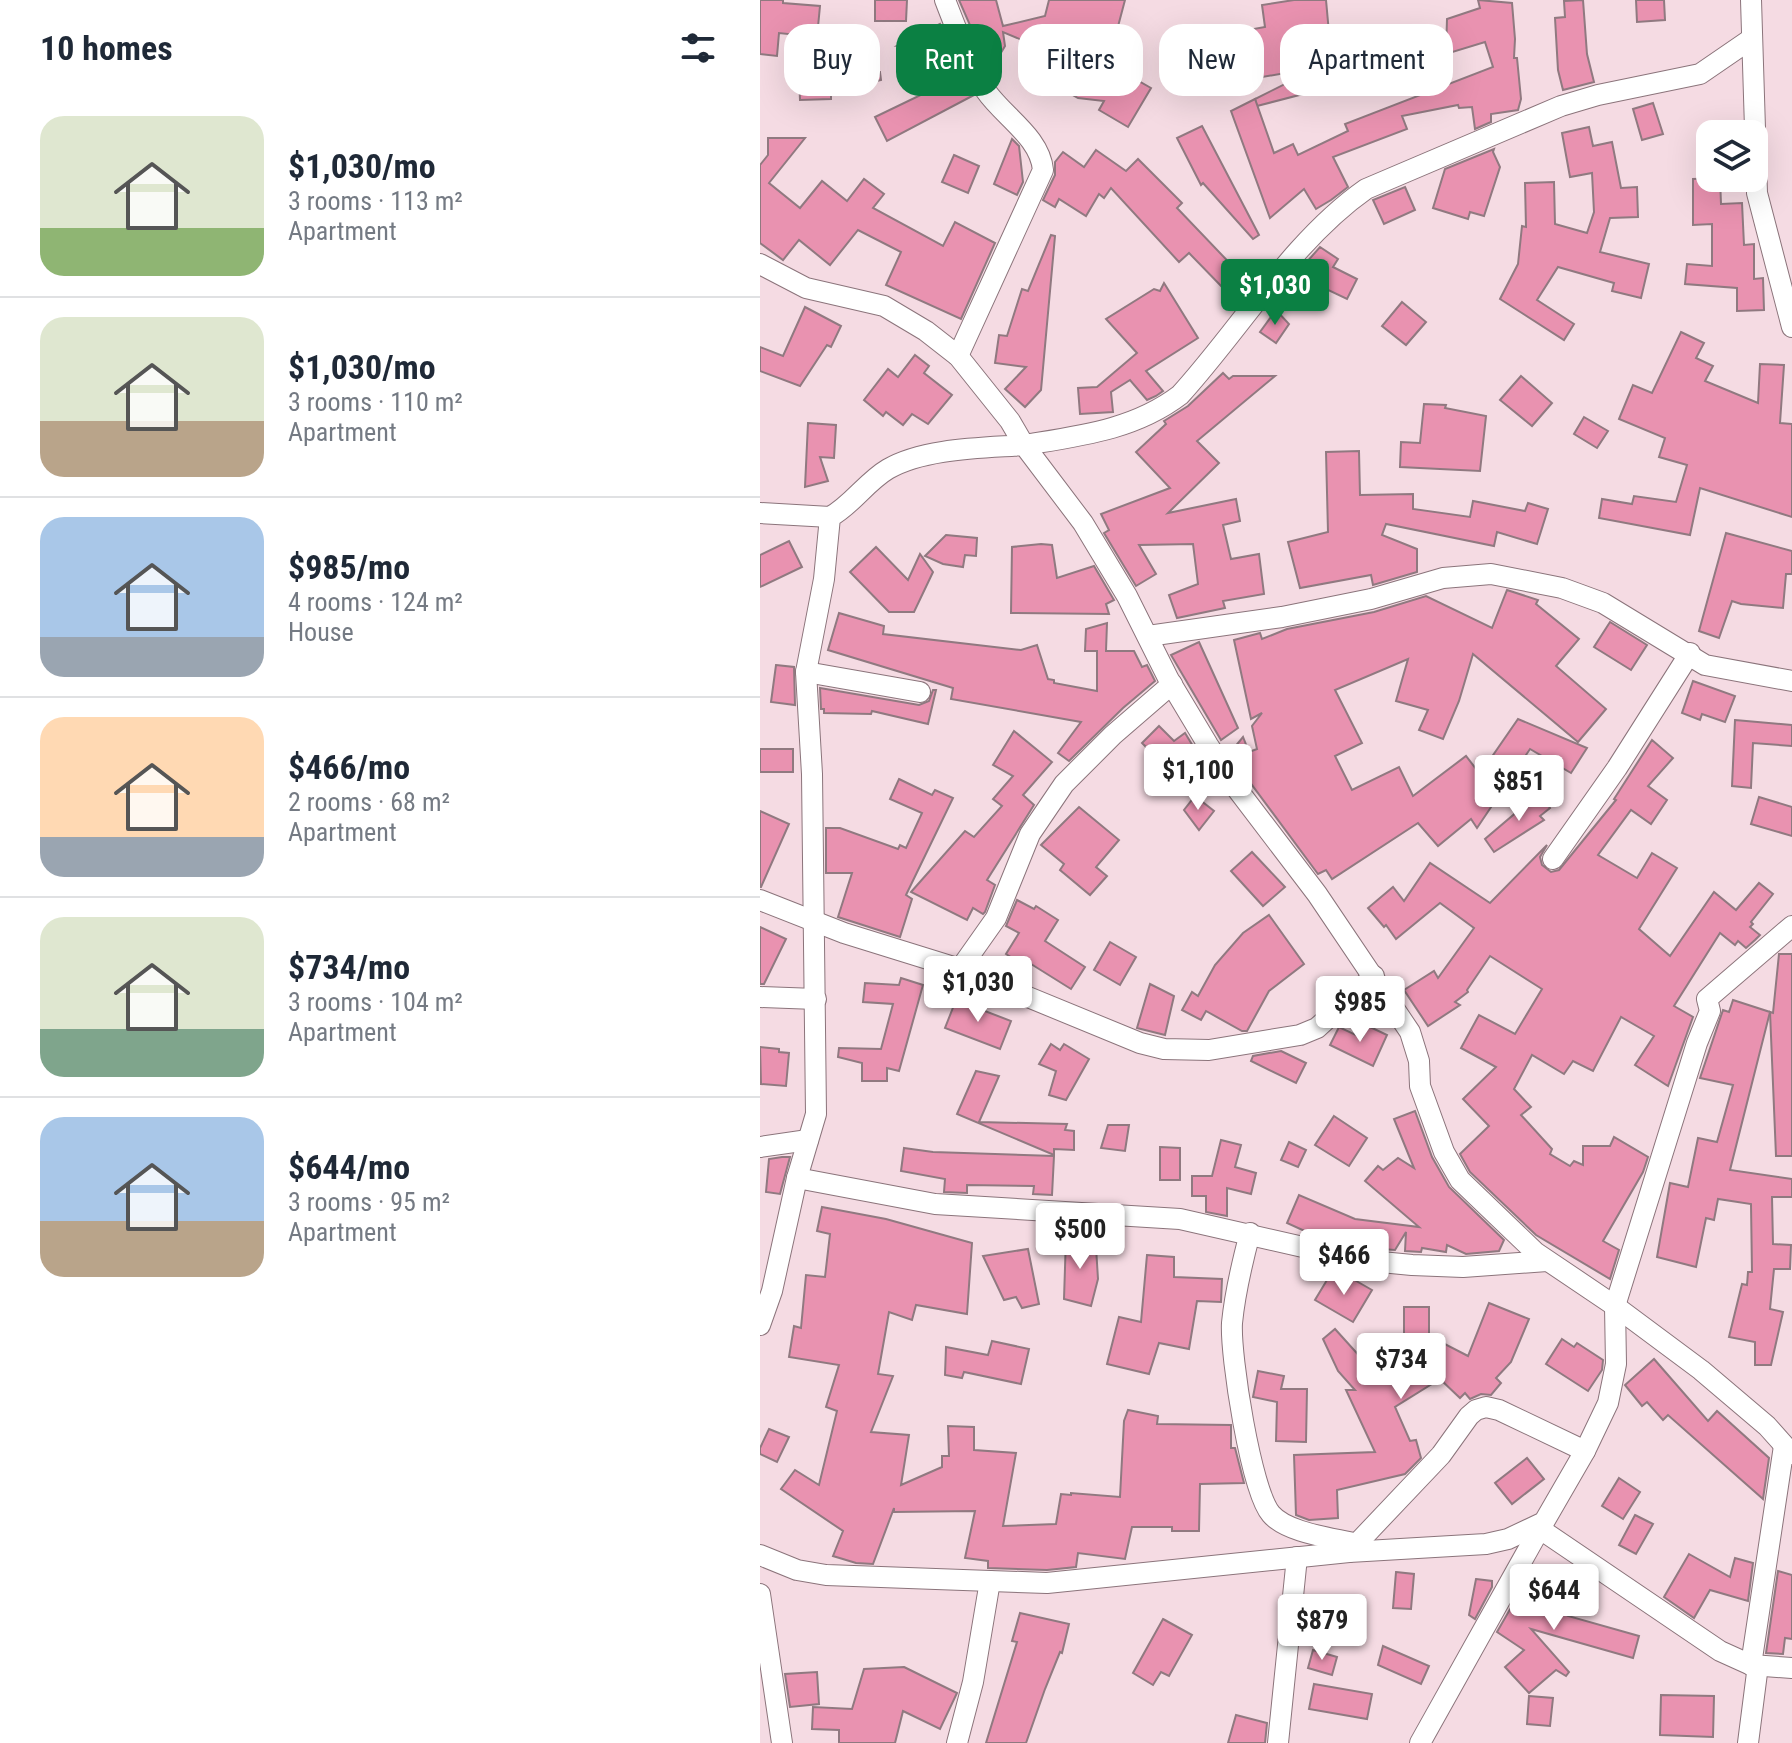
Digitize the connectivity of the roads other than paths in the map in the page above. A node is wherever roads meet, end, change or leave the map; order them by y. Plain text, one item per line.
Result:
1 (945, 0) edge
2 (1751, 0) edge
3 (1751, 39) junction
4 (760, 264) edge
5 (1792, 327) edge
6 (958, 356) junction
7 (1024, 445) junction
8 (760, 513) edge
9 (830, 517) junction
10 (1148, 636) junction
11 (1690, 653) junction
12 (806, 672) junction
13 (1792, 681) edge
14 (1172, 684) junction
15 (920, 692) dead end
16 (1553, 859) dead end
17 (760, 900) edge
18 (816, 920) junction
19 (1792, 926) edge
20 (960, 969) junction
21 (1374, 976) junction
22 (760, 997) edge
23 (816, 999) junction
24 (808, 1140) junction
25 (760, 1147) edge
26 (797, 1178) junction
27 (1250, 1233) junction
28 (1547, 1261) junction
29 (1615, 1306) junction
30 (760, 1325) edge
31 (1788, 1450) edge
32 (1585, 1451) junction
33 (1542, 1526) junction
34 (1353, 1548) junction
35 (760, 1555) edge
36 (1297, 1557) junction
37 (990, 1581) junction
38 (760, 1594) edge
39 (1755, 1665) junction
40 (1792, 1668) edge
41 (767, 1679) edge
42 (782, 1743) edge
43 (957, 1743) edge
44 (1278, 1743) edge
45 (1420, 1743) edge
46 (1748, 1743) edge

1 - 6 street
2 - 3 street
3 - 5 street
3 - 7 street
4 - 6 street
6 - 7 street
7 - 9 street
7 - 10 street
8 - 9 street
9 - 12 street
10 - 11 street
10 - 14 street
11 - 13 street
11 - 16 street
12 - 15 street
12 - 18 street
14 - 20 street
14 - 21 street
17 - 18 street
18 - 20 street
18 - 23 street
19 - 29 street
20 - 21 street
21 - 28 street
22 - 23 street
23 - 24 street
24 - 25 street
24 - 26 street
26 - 27 street
26 - 30 street
27 - 28 street
27 - 34 street
28 - 29 street
29 - 31 street
29 - 32 street
31 - 39 street
32 - 33 street
32 - 34 street
33 - 34 street
33 - 39 street
33 - 45 street
34 - 36 street
35 - 37 street
36 - 37 street
36 - 44 street
37 - 43 street
38 - 41 street
39 - 40 street
39 - 46 street
41 - 42 street

